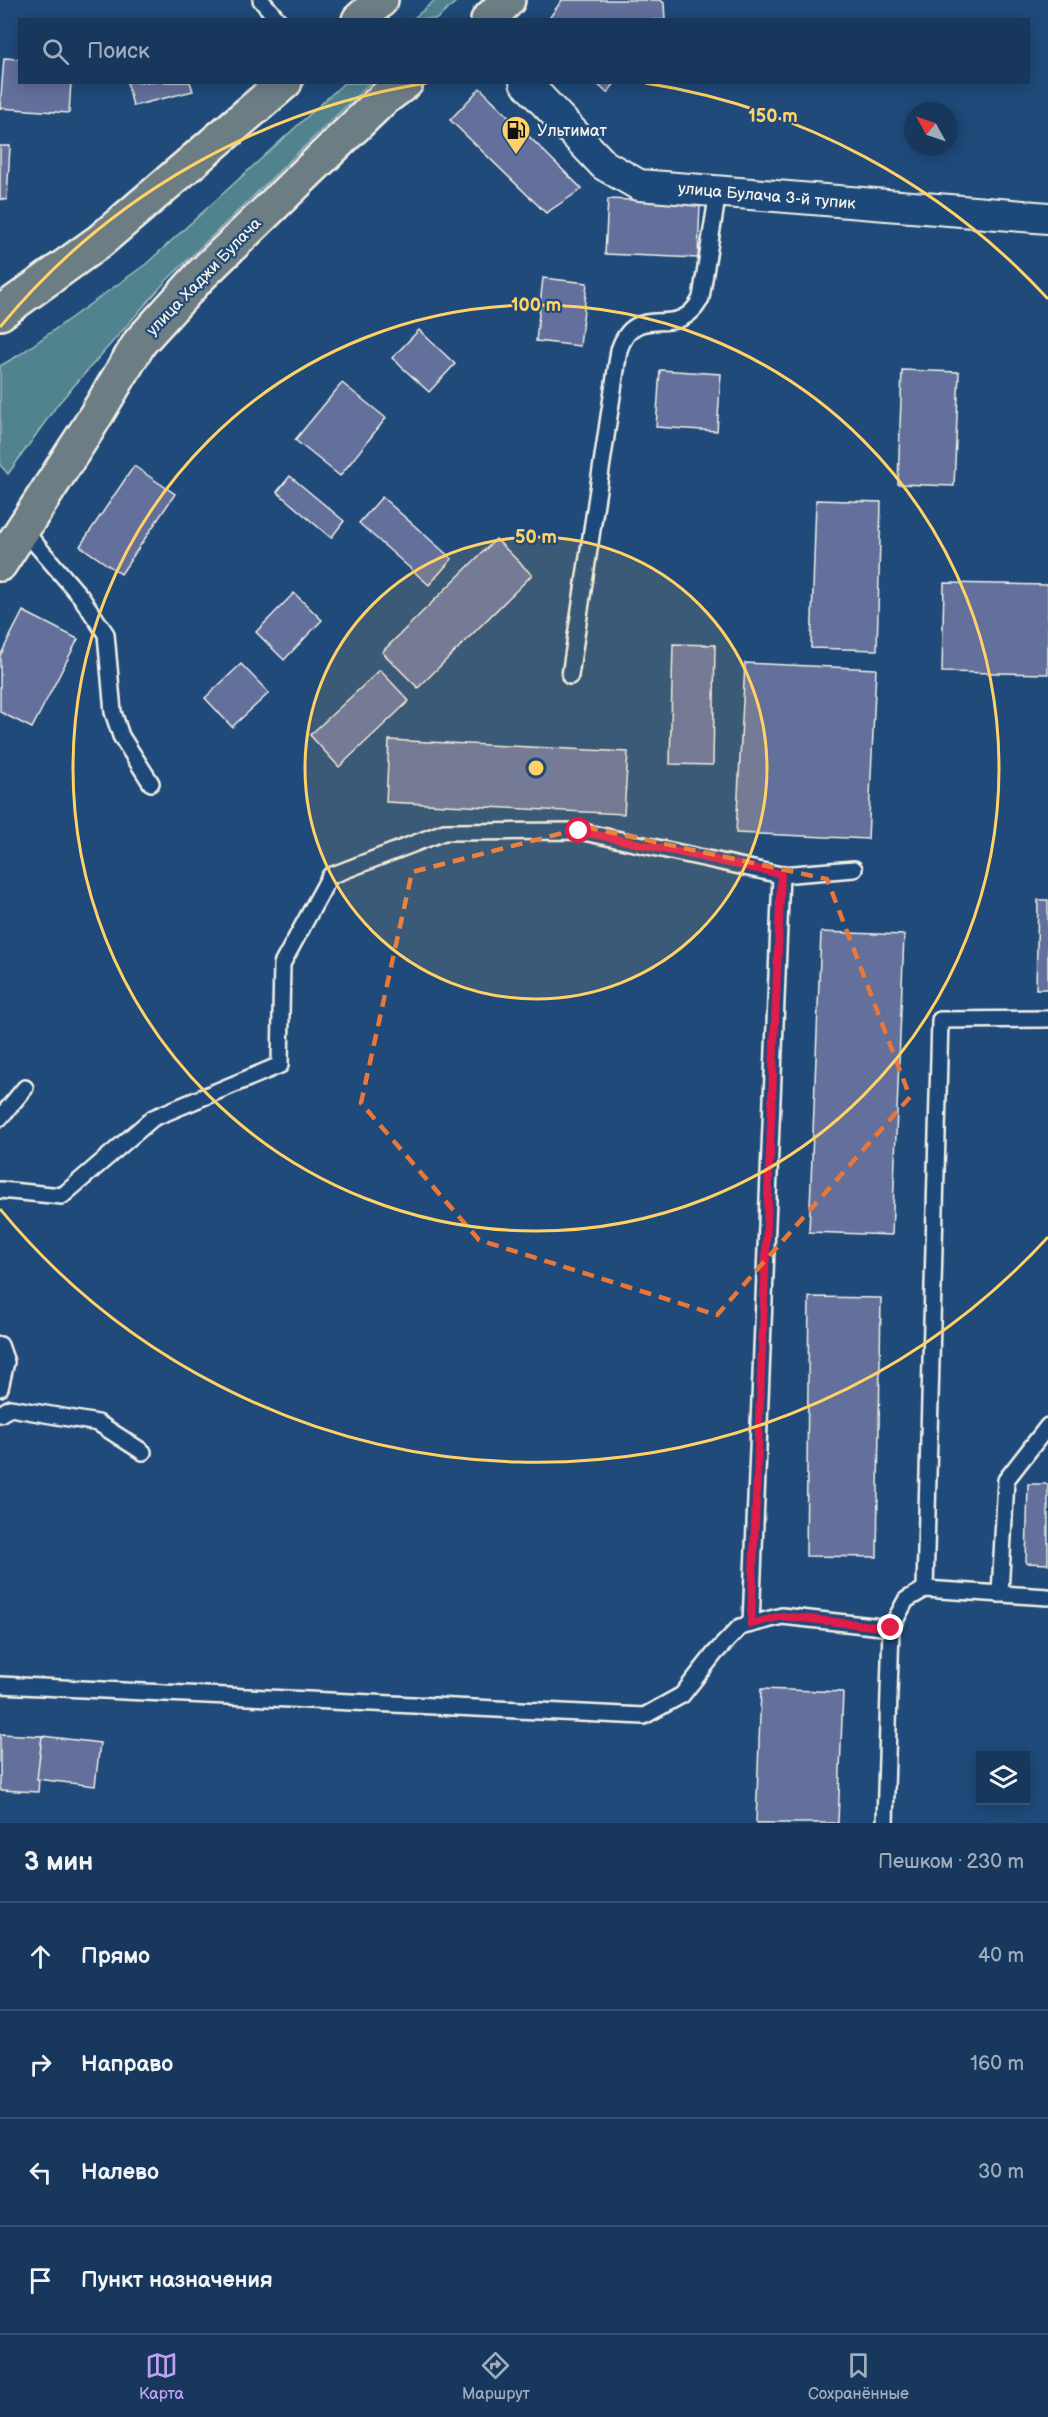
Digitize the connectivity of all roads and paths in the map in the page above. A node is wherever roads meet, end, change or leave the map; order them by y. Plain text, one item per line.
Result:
1 (261, 0) edge
2 (508, 0) edge
3 (276, 18) edge
4 (490, 18) edge
5 (283, 84) edge
6 (403, 84) edge
7 (527, 84) edge
8 (718, 192) junction
9 (1048, 218) edge
10 (0, 313) edge
11 (7, 545) edge
12 (570, 676) dead end
13 (151, 783) dead end
14 (854, 868) dead end
15 (781, 874) junction
16 (1048, 1019) edge
17 (25, 1088) dead end
18 (0, 1118) edge
19 (0, 1190) edge
20 (0, 1345) edge
21 (0, 1388) edge
22 (0, 1414) edge
23 (1048, 1426) edge
24 (143, 1452) dead end
25 (925, 1590) junction
26 (1000, 1594) junction
27 (1048, 1597) edge
28 (751, 1624) junction
29 (891, 1628) junction
30 (0, 1685) edge
31 (885, 1823) edge

1 - 3 lane
2 - 4 main road
5 - 10 main road
6 - 11 main road, улица Хаджи Булача
7 - 8 street, улица Булача 3-й тупик
8 - 9 street, улица Булача 3-й тупик
8 - 12 lane
11 - 13 lane
14 - 15 lane
15 - 19 lane
15 - 28 lane
16 - 25 lane
17 - 18 lane
20 - 21 lane
22 - 24 lane
23 - 26 lane
25 - 26 lane
25 - 29 lane
26 - 27 lane
28 - 29 lane
28 - 30 lane
29 - 31 lane

